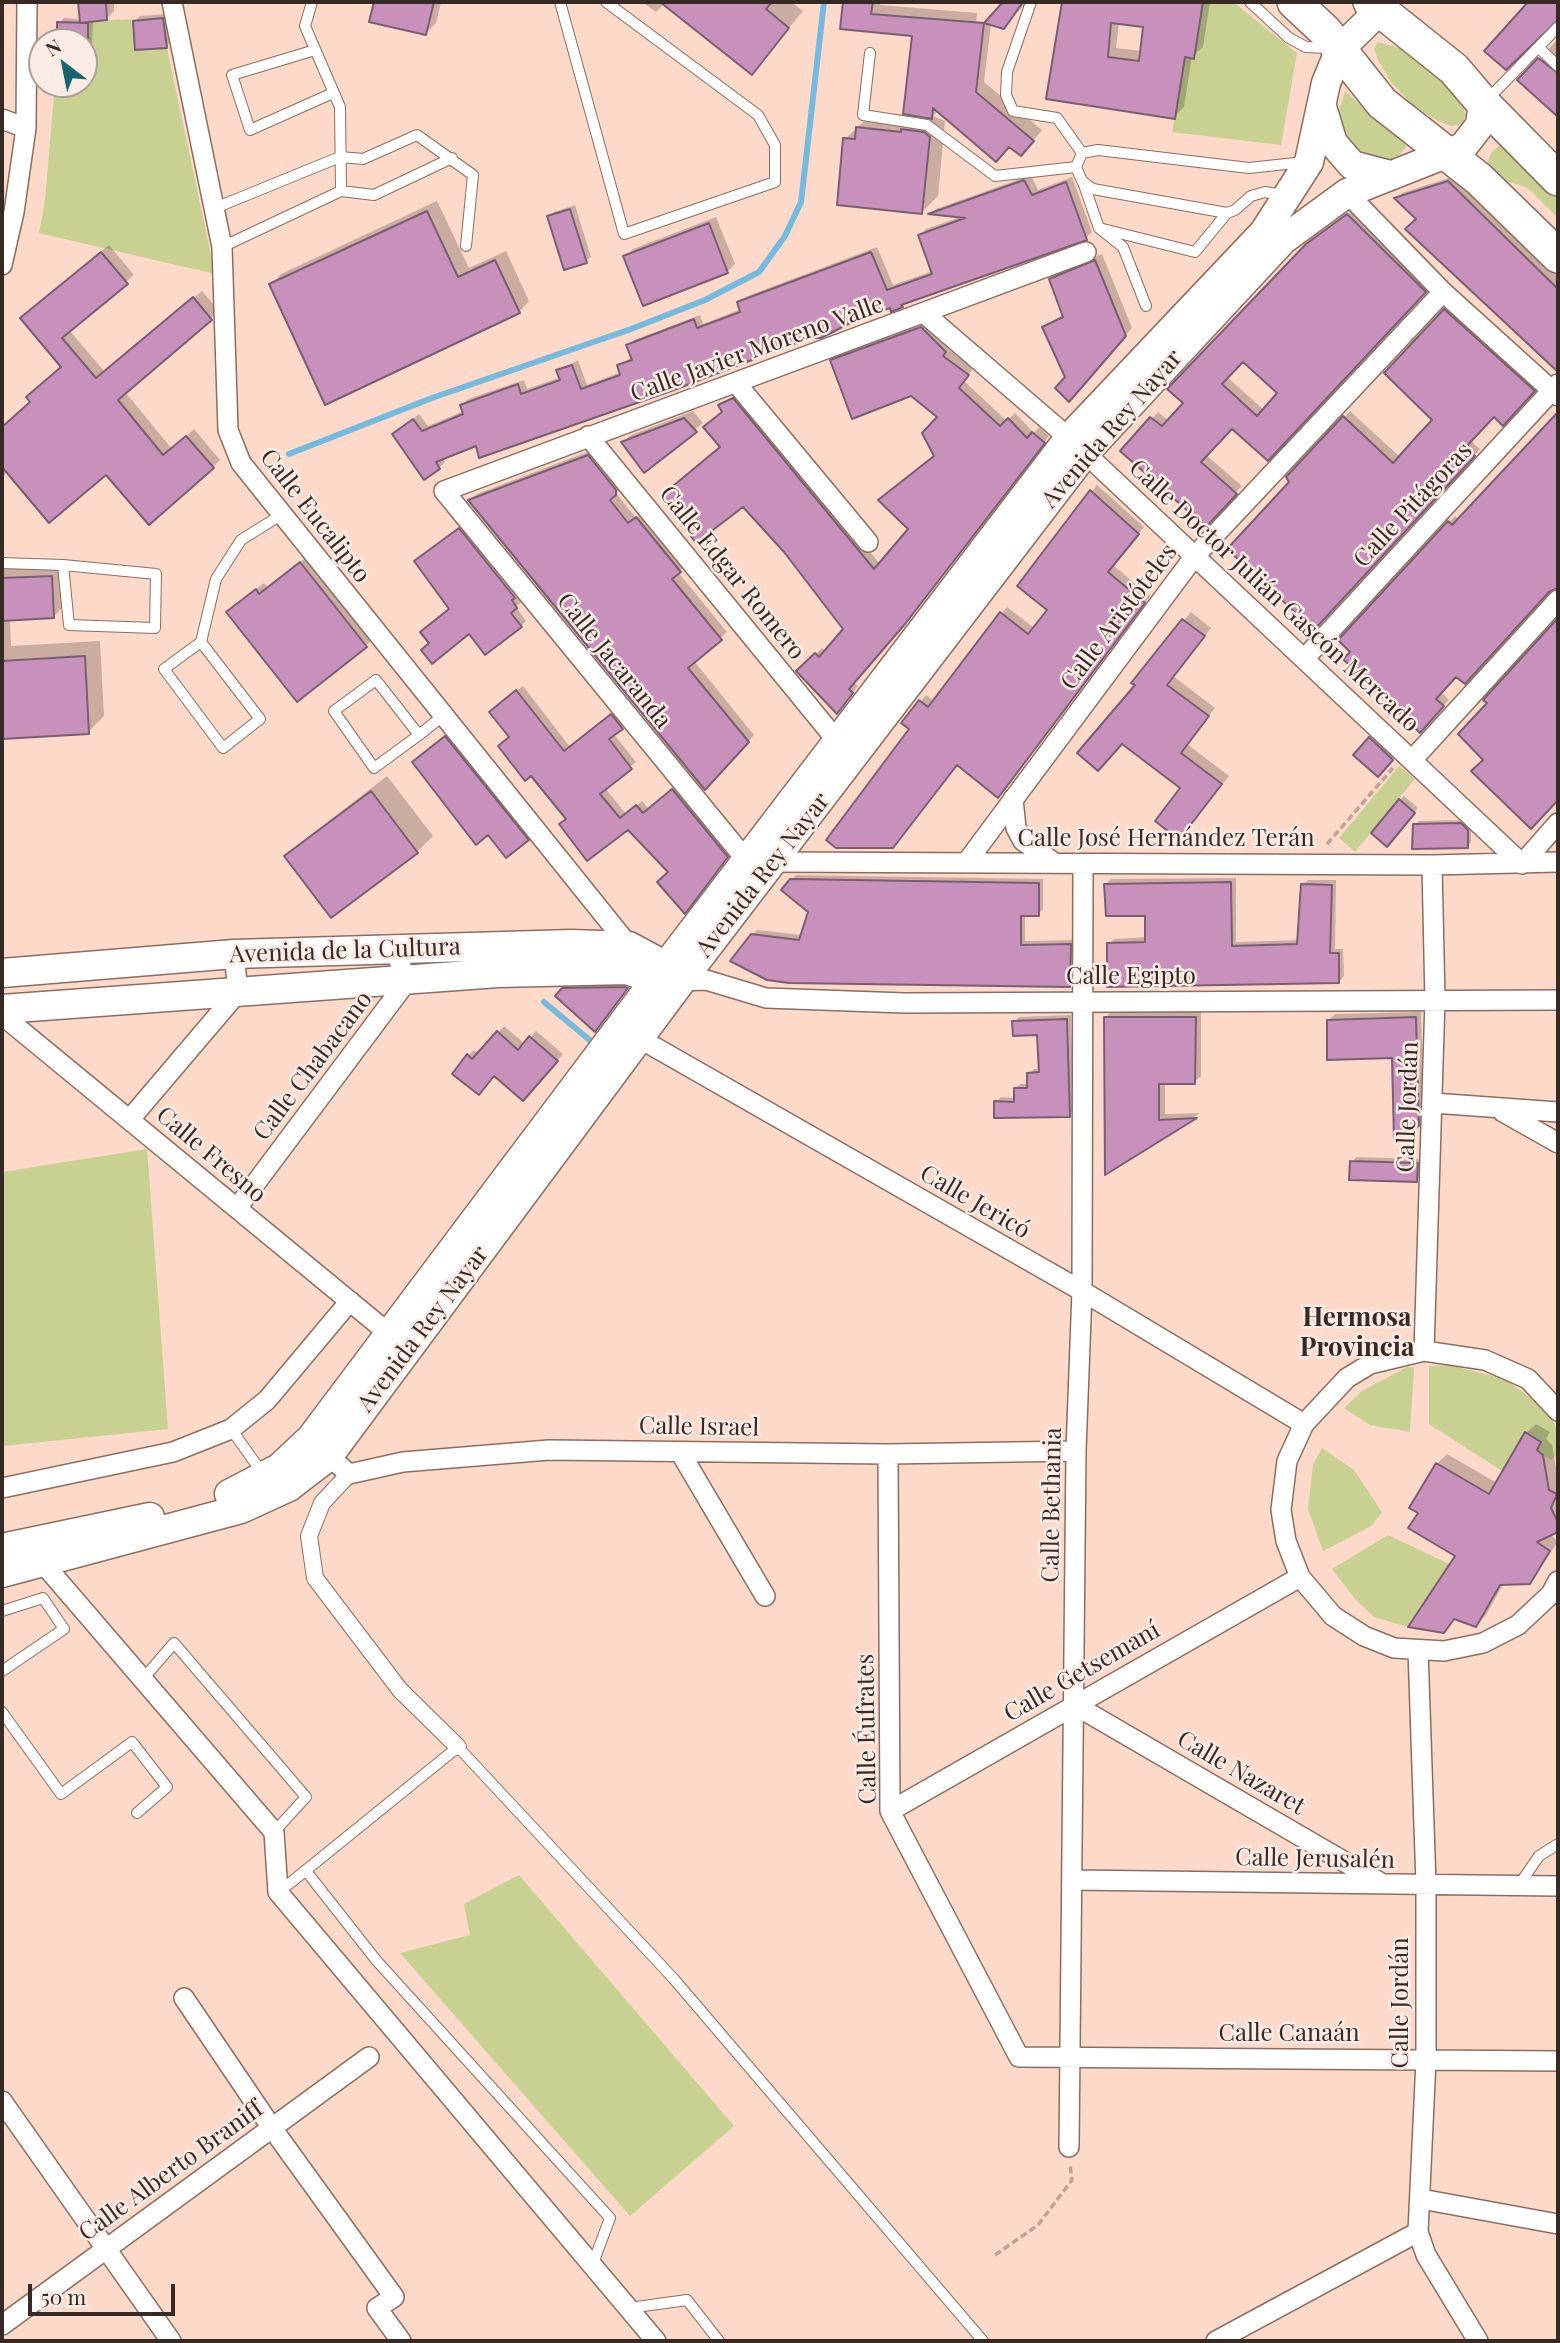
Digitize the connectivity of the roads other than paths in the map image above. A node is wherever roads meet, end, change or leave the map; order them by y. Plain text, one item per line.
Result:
1 (27, 2) edge
2 (172, 2) edge
3 (312, 2) edge
4 (560, 2) edge
5 (606, 2) edge
6 (1031, 2) edge
7 (1250, 2) edge
8 (1294, 2) edge
9 (1381, 4) edge
10 (1558, 27) edge
11 (1539, 48) junction
12 (1340, 49) junction
13 (315, 50) junction
14 (870, 53) dead end
15 (1558, 66) edge
16 (334, 93) junction
17 (1483, 103) junction
18 (1321, 104) junction
19 (2, 118) edge
20 (26, 128) junction
21 (1082, 152) junction
22 (1446, 155) junction
23 (340, 157) junction
24 (452, 158) junction
25 (1309, 162) junction
26 (1076, 167) junction
27 (1390, 175) junction
28 (1479, 179) junction
29 (1558, 179) edge
30 (1082, 181) junction
31 (341, 191) junction
32 (1347, 193) junction
33 (1289, 196) junction
34 (215, 208) junction
35 (1227, 213) junction
36 (1098, 228) junction
37 (1558, 232) edge
38 (466, 246) dead end
39 (222, 247) junction
40 (1086, 252) dead end
41 (1558, 256) edge
42 (2, 265) edge
43 (1443, 292) junction
44 (1146, 306) dead end
45 (925, 314) junction
46 (736, 383) junction
47 (1556, 390) edge
48 (588, 436) junction
49 (1077, 445) junction
50 (444, 491) joint
51 (281, 515) junction
52 (867, 542) dead end
53 (1194, 557) junction
54 (2, 563) edge
55 (63, 565) junction
56 (1558, 600) edge
57 (201, 642) junction
58 (1304, 659) junction
59 (444, 716) junction
60 (419, 735) junction
61 (838, 742) junction
62 (1410, 756) junction
63 (1013, 799) junction
64 (1558, 822) edge
65 (760, 862) junction
66 (1056, 862) junction
67 (1558, 862) edge
68 (966, 863) junction
69 (1083, 864) junction
70 (1522, 864) junction
71 (1432, 865) junction
72 (394, 949) junction
73 (233, 954) junction
74 (570, 958) junction
75 (628, 958) junction
76 (2, 973) edge
77 (679, 975) junction
78 (407, 981) junction
79 (239, 992) junction
80 (1435, 999) junction
81 (1558, 1000) edge
82 (1085, 1001) junction
83 (2, 1009) edge
84 (2, 1015) edge
85 (629, 1033) junction
86 (1433, 1103) junction
87 (1499, 1110) junction
88 (1558, 1111) edge
89 (130, 1119) junction
90 (1558, 1143) edge
91 (237, 1208) junction
92 (1082, 1291) junction
93 (350, 1301) junction
94 (399, 1341) junction
95 (1424, 1351) junction
96 (1558, 1411) edge
97 (1304, 1424) junction
98 (231, 1429) junction
99 (1076, 1451) junction
100 (680, 1452) junction
101 (888, 1454) junction
102 (329, 1456) junction
103 (265, 1476) junction
104 (2, 1488) edge
105 (24, 1552) edge
106 (2, 1573) edge
107 (1300, 1577) junction
108 (1558, 1581) edge
109 (765, 1596) dead end
110 (2, 1611) edge
111 (1418, 1650) junction
112 (2, 1671) edge
113 (143, 1679) junction
114 (1073, 1704) junction
115 (2, 1712) edge
116 (458, 1747) junction
117 (890, 1811) junction
118 (137, 1813) dead end
119 (274, 1832) junction
120 (1558, 1844) edge
121 (306, 1871) junction
122 (1072, 1880) junction
123 (1384, 1884) junction
124 (1426, 1884) junction
125 (1519, 1885) junction
126 (1558, 1886) edge
127 (278, 1892) junction
128 (184, 1998) dead end
129 (369, 2057) dead end
130 (1019, 2057) joint
131 (1070, 2057) junction
132 (1426, 2060) junction
133 (1558, 2061) edge
134 (2, 2101) edge
135 (272, 2128) junction
136 (1069, 2147) road end
137 (1421, 2199) junction
138 (1558, 2224) edge
139 (1418, 2232) junction
140 (106, 2249) junction
141 (592, 2266) junction
142 (629, 2308) junction
143 (2, 2325) edge
144 (171, 2341) edge
145 (401, 2341) edge
146 (656, 2341) edge
147 (719, 2341) edge
148 (982, 2341) edge
149 (1215, 2341) edge
150 (1478, 2341) edge

1 - 20 street
2 - 34 street, Calle Eucalipto
3 - 13 lane
4 - 5 lane
6 - 21 lane
7 - 12 lane
8 - 12 highway
9 - 12 main road, Avenida Rey Nayar
9 - 17 highway
10 - 11 lane
11 - 15 lane
11 - 17 lane
12 - 18 main road, Avenida Rey Nayar
12 - 22 highway
13 - 16 lane
13 - 16 lane
14 - 26 lane
16 - 23 lane
17 - 22 main road, Avenida Rey Nayar
17 - 29 highway
18 - 25 main road, Avenida Rey Nayar
18 - 27 main road
19 - 20 street
20 - 42 street
21 - 25 lane
21 - 26 lane
22 - 27 main road, Avenida Rey Nayar
22 - 28 highway
23 - 24 lane
23 - 31 lane
23 - 34 lane
24 - 31 lane
24 - 38 lane
25 - 33 main road, Avenida Rey Nayar
26 - 30 lane
27 - 32 main road, Avenida Rey Nayar
28 - 37 highway
28 - 41 highway
30 - 35 lane
30 - 36 lane
31 - 39 lane
32 - 43 street
32 - 49 main road, Avenida Rey Nayar
33 - 35 lane
33 - 49 main road, Avenida Rey Nayar
34 - 39 street, Calle Eucalipto
35 - 36 lane
36 - 44 lane
39 - 51 street, Calle Eucalipto
40 - 45 street, Calle Javier Moreno Valle
43 - 47 street
43 - 53 street, Calle Aristóteles
45 - 46 street, Calle Javier Moreno Valle
45 - 49 street, Calle Doctor Julián Gascón Mercado
46 - 48 street, Calle Javier Moreno Valle
46 - 52 street
47 - 58 street, Calle Pitágoras
48 - 50 street, Calle Javier Moreno Valle
48 - 61 street, Calle Edgar Romero
49 - 53 street, Calle Doctor Julián Gascón Mercado
49 - 61 main road, Avenida Rey Nayar
49 - 65 main road, Avenida Rey Nayar
50 - 65 street, Calle Jacaranda
51 - 57 lane
51 - 59 street, Calle Eucalipto
53 - 58 street, Calle Doctor Julián Gascón Mercado
53 - 63 street, Calle Aristóteles
54 - 55 lane
55 - 55 lane
56 - 62 street
57 - 57 lane
58 - 62 street, Calle Doctor Julián Gascón Mercado
59 - 60 lane
59 - 75 street, Calle Eucalipto
60 - 60 lane
61 - 65 main road, Avenida Rey Nayar
62 - 70 street, Calle Doctor Julián Gascón Mercado
63 - 66 street
63 - 68 street, Calle Aristóteles
64 - 70 street
65 - 68 street, Calle José Hernández Terán
65 - 77 main road, Avenida Rey Nayar
66 - 68 street, Calle José Hernández Terán
66 - 69 street, Calle José Hernández Terán
67 - 70 street, Calle José Hernández Terán
69 - 71 street, Calle José Hernández Terán
69 - 82 street, Calle Bethania
70 - 71 street, Calle José Hernández Terán
71 - 80 street, Calle Jordán
72 - 73 main road, Avenida de la Cultura
72 - 74 main road, Avenida de la Cultura
72 - 78 street, Calle Chabacano
73 - 76 main road, Avenida de la Cultura
73 - 79 street
74 - 75 main road, Avenida de la Cultura
74 - 78 main road, Avenida de la Cultura
75 - 77 main road, Avenida de la Cultura
77 - 82 street, Calle Egipto
77 - 85 main road, Avenida Rey Nayar
78 - 79 main road, Avenida de la Cultura
78 - 91 street, Calle Chabacano
79 - 83 main road, Avenida de la Cultura
79 - 89 street
80 - 81 street, Calle Egipto
80 - 82 street, Calle Egipto
80 - 86 street, Calle Jordán
82 - 92 street, Calle Bethania
84 - 89 street, Calle Fresno
85 - 92 street, Calle Jericó
85 - 94 main road, Avenida Rey Nayar
86 - 87 street
86 - 95 street, Calle Jordán
87 - 88 street
87 - 90 street
89 - 91 street, Calle Fresno
91 - 93 street, Calle Fresno
92 - 97 street, Calle Jericó
92 - 99 street, Calle Bethania
93 - 94 street, Calle Fresno
93 - 98 street
94 - 102 main road, Avenida Rey Nayar
95 - 96 street
95 - 97 street
97 - 107 street
98 - 103 lane
98 - 104 street
99 - 101 street, Calle Israel
99 - 114 street, Calle Bethania
100 - 101 street, Calle Israel
100 - 102 street, Calle Israel
100 - 109 street
101 - 117 street, Calle Éufrates
102 - 103 main road, Avenida Rey Nayar
102 - 105 main road, Avenida Rey Nayar
102 - 116 street
103 - 105 main road, Avenida Rey Nayar
105 - 106 main road, Avenida Rey Nayar
105 - 113 street
107 - 111 street
107 - 114 street, Calle Getsemaní
108 - 111 street
110 - 112 lane
111 - 124 street, Calle Jordán
113 - 119 street
113 - 119 lane
114 - 117 street, Calle Getsemaní
114 - 122 street, Calle Bethania
114 - 123 street, Calle Nazaret
115 - 118 lane
116 - 121 lane
116 - 148 lane
117 - 130 street, Calle Éufrates
119 - 127 street
120 - 125 lane
121 - 127 lane
121 - 141 lane
122 - 123 street, Calle Jerusalén
122 - 131 street, Calle Bethania
123 - 124 street, Calle Jerusalén
124 - 125 street, Calle Jerusalén
124 - 132 street, Calle Jordán
125 - 126 street, Calle Jerusalén
127 - 141 street
128 - 135 street
129 - 135 street, Calle Alberto Braniff
130 - 131 street, Calle Canaán
131 - 132 street, Calle Canaán
131 - 136 street, Calle Bethania
132 - 133 street, Calle Canaán
132 - 137 street, Calle Jordán
134 - 140 street
135 - 140 street, Calle Alberto Braniff
135 - 145 street
137 - 138 street
137 - 139 street, Calle Jordán
139 - 149 street
139 - 150 street, Calle Jordán
140 - 143 street, Calle Alberto Braniff
140 - 144 street
141 - 142 street
142 - 146 street
142 - 147 lane

